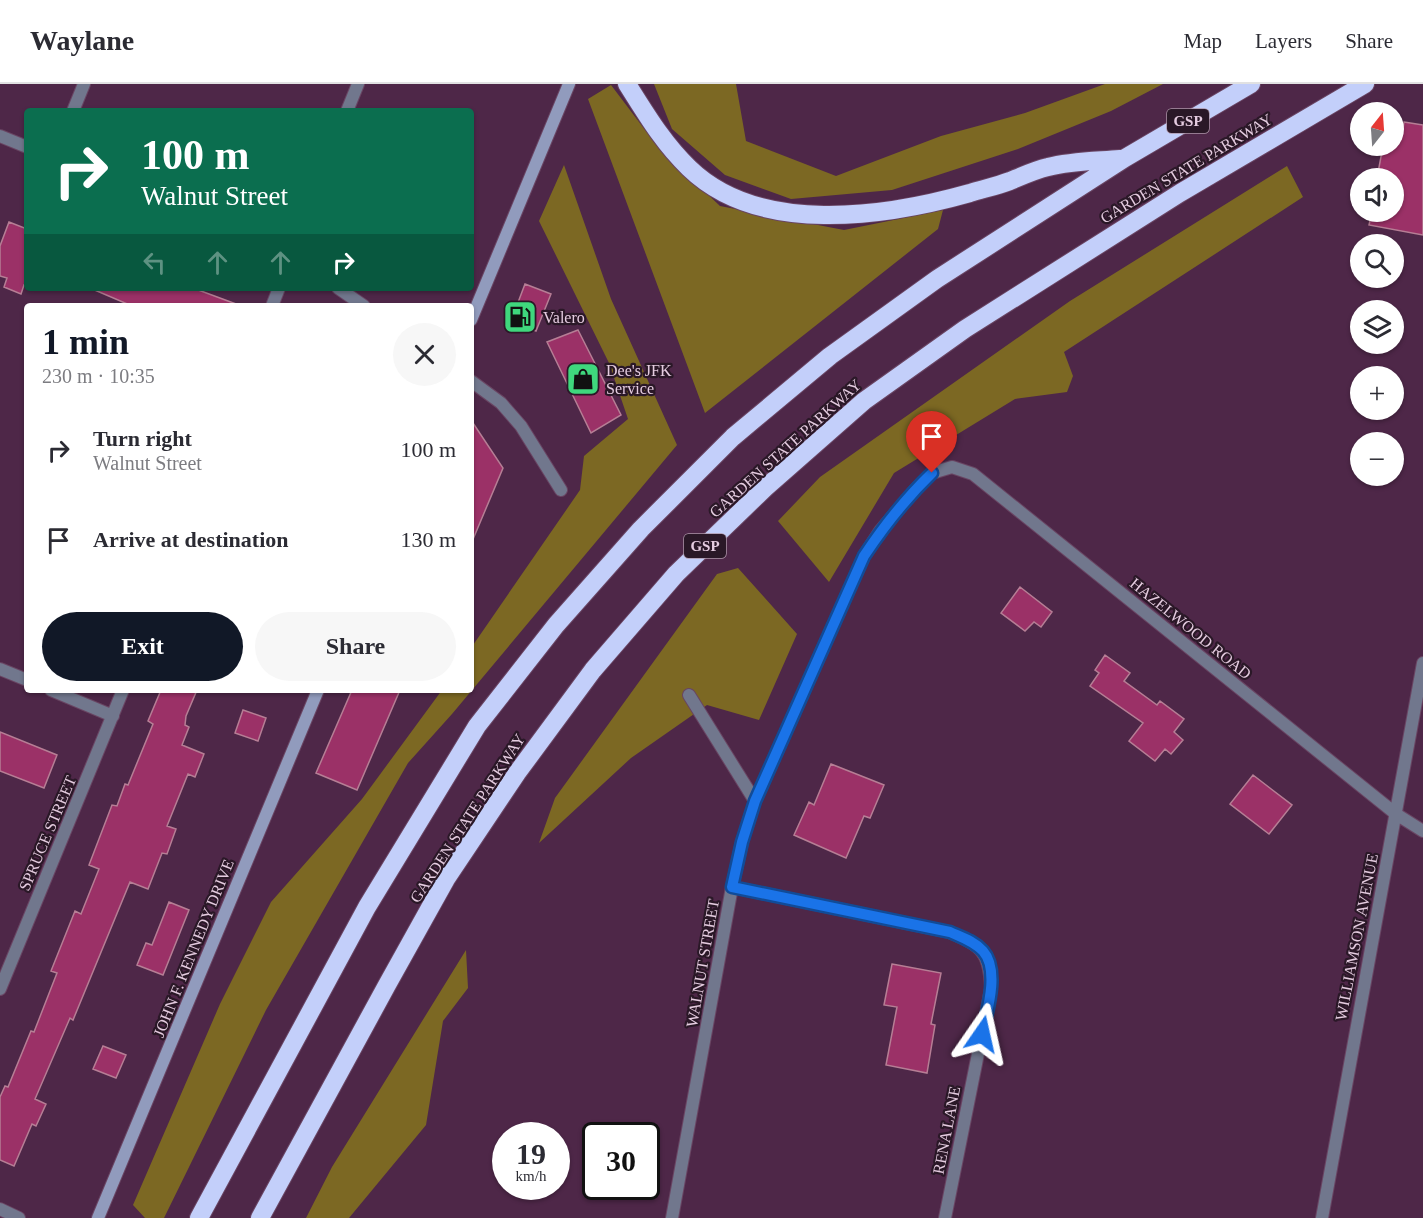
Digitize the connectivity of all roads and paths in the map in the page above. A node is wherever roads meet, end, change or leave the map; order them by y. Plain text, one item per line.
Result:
1 (84, 84) edge
2 (358, 84) edge
3 (570, 84) edge
4 (627, 84) edge
5 (1251, 84) edge
6 (1365, 84) edge
7 (74, 108) edge
8 (348, 108) edge
9 (0, 136) edge
10 (24, 146) edge
11 (1125, 158) junction
12 (342, 291) edge
13 (360, 303) edge
14 (474, 313) edge
15 (474, 383) edge
16 (932, 473) joint
17 (561, 490) dead end
18 (1423, 663) edge
19 (0, 669) edge
20 (24, 679) edge
21 (58, 693) edge
22 (122, 693) edge
23 (317, 693) edge
24 (689, 695) dead end
25 (113, 716) junction
26 (755, 801) junction
27 (1396, 814) junction
28 (1423, 831) edge
29 (732, 887) junction
30 (0, 989) edge
31 (0, 1209) edge
32 (19, 1218) edge
33 (98, 1218) edge
34 (199, 1218) edge
35 (260, 1218) edge
36 (672, 1218) edge
37 (945, 1218) edge
38 (1322, 1218) edge

1 - 7 street
2 - 8 street
3 - 14 main road
4 - 11 highway
5 - 11 highway, GSP
6 - 35 highway, GARDEN STATE PARKWAY / GSP
9 - 10 street
11 - 34 highway, GSP
12 - 13 street
15 - 17 street
16 - 26 street, WALNUT STREET
16 - 27 street, HAZELWOOD ROAD
18 - 27 street, WILLIAMSON AVENUE
19 - 20 street
21 - 25 street
22 - 25 street, SPRUCE STREET
23 - 33 main road, JOHN F. KENNEDY DRIVE
24 - 26 street
25 - 30 street, SPRUCE STREET
26 - 29 street, WALNUT STREET
27 - 28 street, HAZELWOOD ROAD
27 - 38 street, WILLIAMSON AVENUE
29 - 36 street, WALNUT STREET
29 - 37 street, RENA LANE
31 - 32 street

